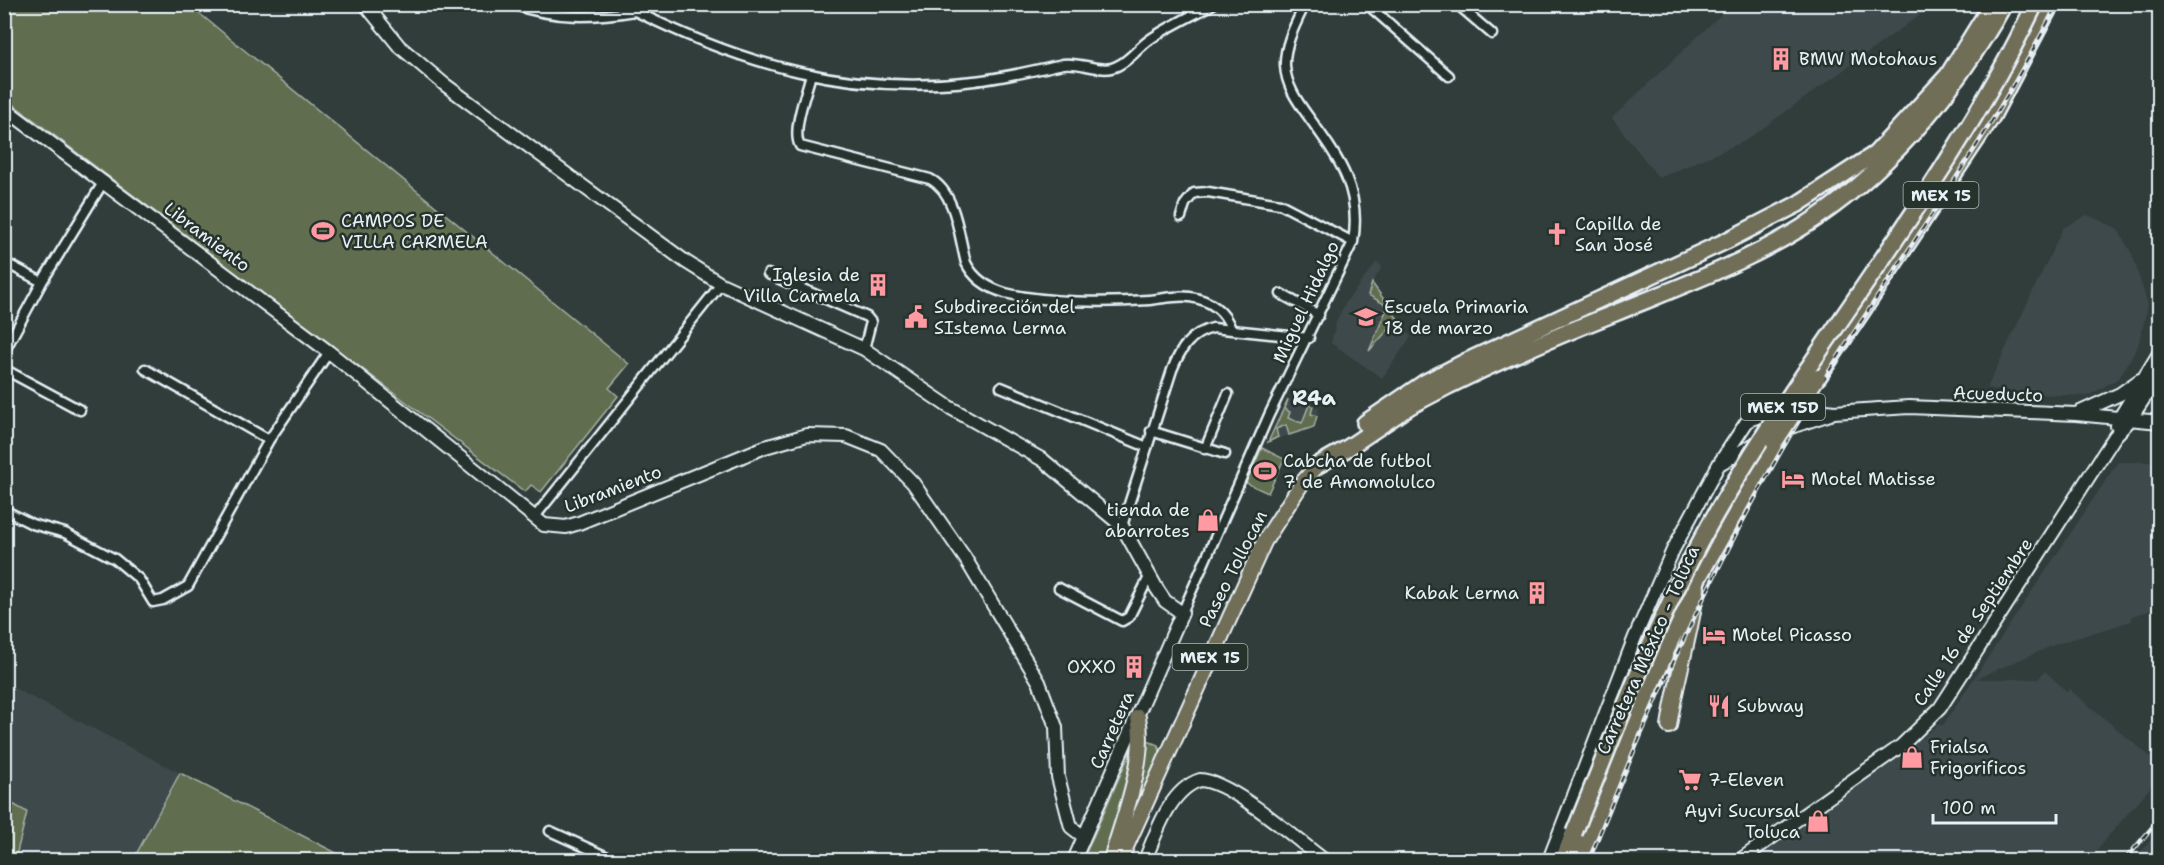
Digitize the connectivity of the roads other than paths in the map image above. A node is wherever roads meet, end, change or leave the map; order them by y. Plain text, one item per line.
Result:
1 (365, 4) edge
2 (512, 4) edge
3 (1213, 4) edge
4 (1305, 4) edge
5 (1366, 4) edge
6 (1456, 4) edge
7 (1992, 4) edge
8 (2004, 4) edge
9 (2035, 4) edge
10 (2051, 4) edge
11 (632, 8) edge
12 (1492, 34) dead end
13 (811, 74) junction
14 (1449, 76) dead end
15 (4, 108) edge
16 (104, 181) junction
17 (1181, 217) dead end
18 (1353, 242) junction
19 (4, 262) edge
20 (768, 274) dead end
21 (42, 282) junction
22 (721, 284) junction
23 (1281, 294) dead end
24 (1319, 315) junction
25 (1231, 330) junction
26 (1309, 338) junction
27 (864, 349) junction
28 (4, 352) edge
29 (329, 352) junction
30 (2160, 352) edge
31 (4, 369) edge
32 (145, 369) dead end
33 (1818, 377) joint
34 (2143, 377) junction
35 (2159, 377) edge
36 (1001, 387) dead end
37 (1228, 394) dead end
38 (80, 410) dead end
39 (1834, 412) junction
40 (2076, 414) junction
41 (2124, 420) junction
42 (2160, 422) edge
43 (1151, 431) junction
44 (269, 440) junction
45 (1774, 444) joint
46 (1147, 447) junction
47 (1205, 449) junction
48 (1225, 454) dead end
49 (1719, 464) junction
50 (1318, 465) junction
51 (4, 510) edge
52 (534, 518) junction
53 (1122, 526) junction
54 (1149, 577) junction
55 (1698, 578) junction
56 (1059, 588) dead end
57 (1182, 613) junction
58 (1138, 717) junction
59 (1669, 726) dead end
60 (550, 831) dead end
61 (1084, 837) junction
62 (614, 861) edge
63 (1074, 861) edge
64 (1111, 861) edge
65 (1120, 861) edge
66 (1144, 861) edge
67 (1324, 861) edge
68 (1549, 861) edge
69 (1563, 861) edge
70 (1579, 861) edge
71 (1740, 861) edge

1 - 22 main road
2 - 11 street
3 - 13 street
4 - 18 street, Miguel Hidalgo
5 - 14 street
6 - 12 street
7 - 50 highway, MEX 15
8 - 50 highway
9 - 69 highway, MEX 15D, bridge
10 - 33 highway, Carretera México - Toluca / MEX 15
11 - 13 street
13 - 25 street
15 - 16 main road, Libramiento
16 - 21 street
16 - 29 main road, Libramiento
17 - 18 street
18 - 24 street, Miguel Hidalgo
19 - 21 street
20 - 27 street
21 - 28 street
22 - 27 main road
22 - 52 street
23 - 24 street
24 - 26 street, Miguel Hidalgo
25 - 26 street
25 - 43 street
26 - 57 street, Miguel Hidalgo
27 - 53 main road
29 - 44 street
29 - 52 main road, Libramiento
30 - 34 main road, Calle 16 de Septiembre
31 - 38 street
32 - 44 street
33 - 45 main road, Carretera México - Toluca / MEX 15, bridge
34 - 40 main road
34 - 41 main road, Calle 16 de Septiembre
35 - 41 main road, Calle 16 de Septiembre
36 - 46 street
37 - 47 street
39 - 40 main road, Acueducto
39 - 49 main road
39 - 49 main road
40 - 41 main road, Acueducto
41 - 42 main road, Acueducto
41 - 71 main road, Calle 16 de Septiembre
43 - 46 street
43 - 47 street
44 - 51 street
45 - 55 highway, Carretera México - Toluca / MEX 15
46 - 53 street
47 - 48 street
49 - 68 main road
50 - 65 main road, Paseo Tollocan / MEX 15
52 - 61 main road, Libramiento
53 - 54 main road
54 - 56 street
54 - 57 main road
55 - 59 main road
55 - 70 highway, Carretera México - Toluca / MEX 15
57 - 58 main road, Carretera
58 - 61 main road, Carretera
58 - 64 main road
60 - 62 street
61 - 63 main road, Carretera
66 - 67 main road

